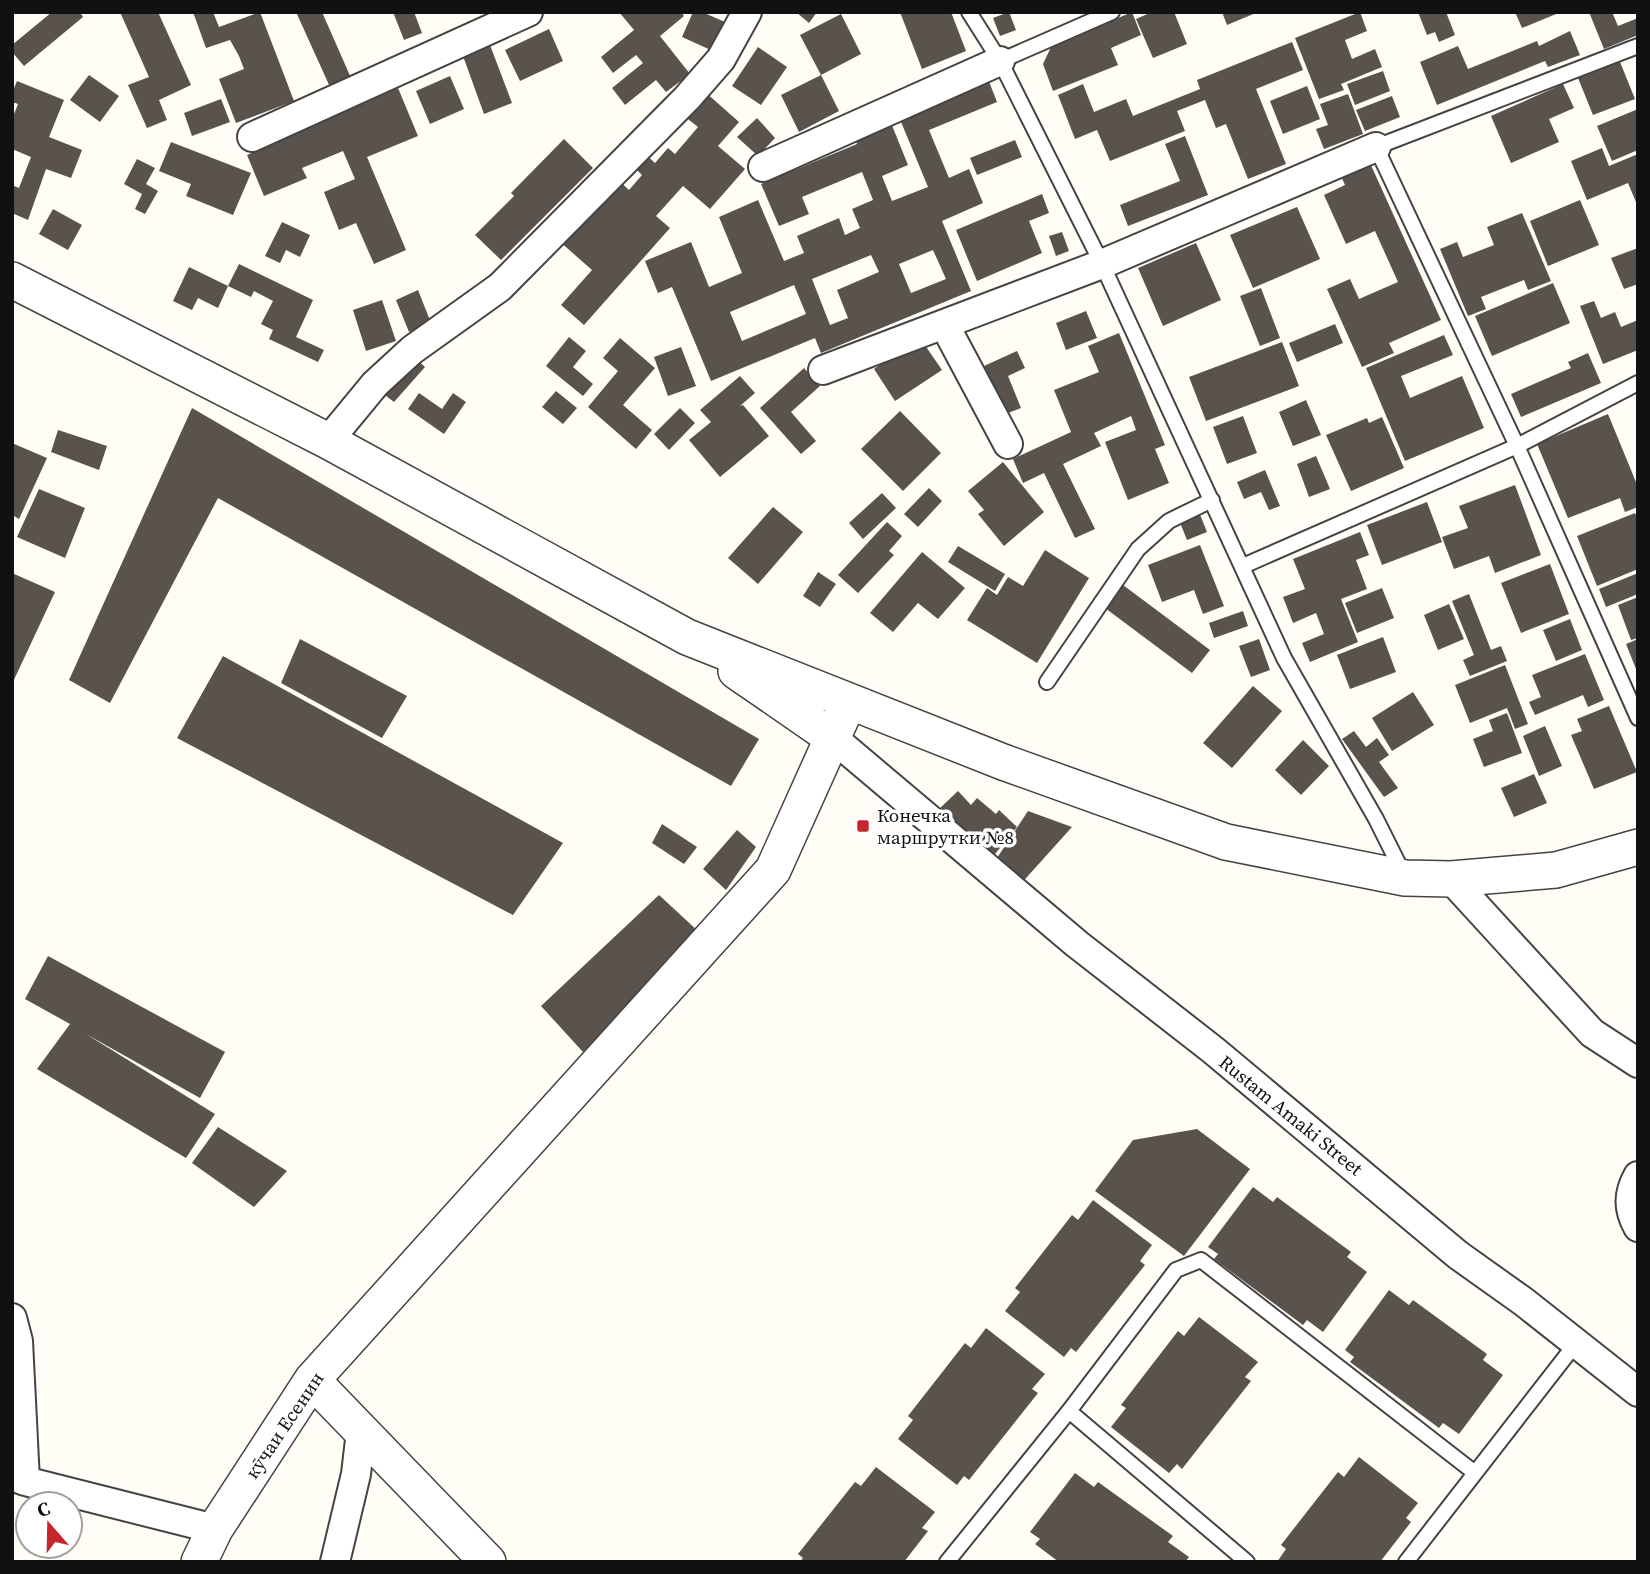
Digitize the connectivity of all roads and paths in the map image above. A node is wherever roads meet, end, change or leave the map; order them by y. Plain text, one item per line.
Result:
1 (528, 12) edge
2 (747, 12) edge
3 (969, 12) edge
4 (1112, 12) edge
5 (1636, 52) edge
6 (1000, 61) junction
7 (252, 137) dead end
8 (1376, 147) junction
9 (763, 167) dead end
10 (1102, 264) junction
11 (12, 280) edge
12 (944, 324) junction
13 (823, 370) dead end
14 (1638, 383) edge
15 (328, 441) junction
16 (1009, 444) dead end
17 (1517, 446) junction
18 (1212, 500) junction
19 (1243, 566) junction
20 (687, 637) junction
21 (1047, 682) dead end
22 (849, 701) junction
23 (1638, 718) edge
24 (833, 738) junction
25 (1638, 847) edge
26 (1405, 878) junction
27 (1451, 879) junction
28 (1638, 1063) edge
29 (1638, 1177) edge
30 (1638, 1227) edge
31 (12, 1318) edge
32 (1577, 1342) junction
33 (312, 1380) junction
34 (1638, 1392) edge
35 (1069, 1411) junction
36 (361, 1431) junction
37 (1475, 1474) junction
38 (19, 1478) edge
39 (215, 1529) junction
40 (199, 1562) edge
41 (335, 1562) edge
42 (488, 1562) edge
43 (947, 1562) edge
44 (1247, 1562) edge
45 (1406, 1562) edge

1 - 7 street
2 - 15 street
3 - 6 lane
4 - 6 lane
5 - 8 lane
6 - 9 street
6 - 10 lane
8 - 10 street
8 - 17 lane
10 - 12 street
10 - 18 lane
11 - 15 street
12 - 13 street
12 - 16 street
14 - 17 lane
15 - 20 street
17 - 19 lane
17 - 23 lane
18 - 19 lane
18 - 21 lane
19 - 26 lane
20 - 22 street
20 - 24 street
22 - 24 street, кӯчаи Есенин
22 - 26 street
24 - 32 street, Rustam Amaki Street
24 - 33 street, кӯчаи Есенин
25 - 27 street
26 - 27 street
27 - 28 street
29 - 30 street
31 - 38 street
32 - 34 street, Rustam Amaki Street
32 - 37 lane
33 - 36 street
33 - 39 street, кӯчаи Есенин
35 - 37 lane
35 - 43 lane
35 - 44 lane
36 - 41 street
36 - 42 street
37 - 45 lane
38 - 39 street
39 - 40 street, кӯчаи Есенин

